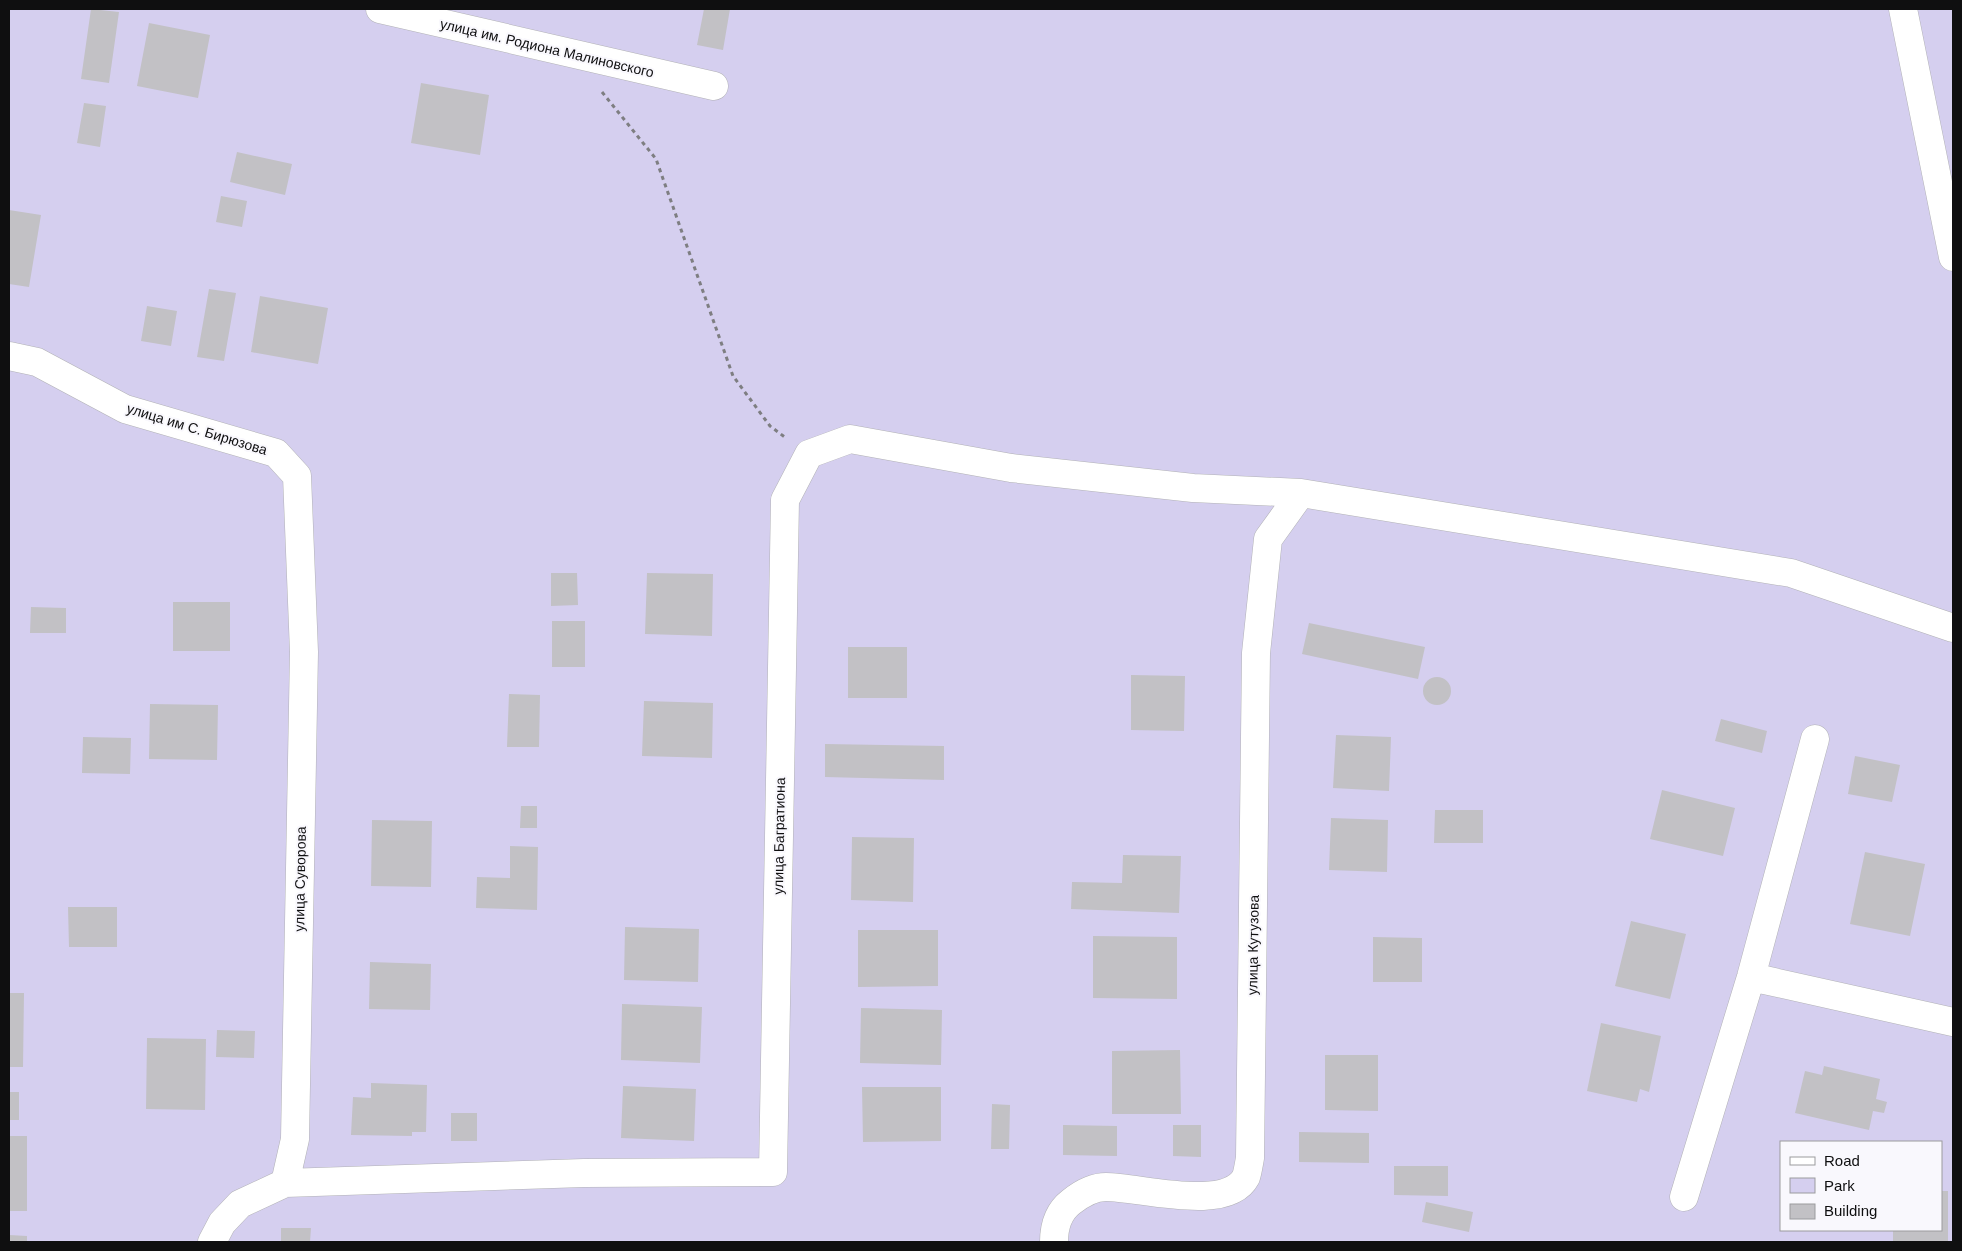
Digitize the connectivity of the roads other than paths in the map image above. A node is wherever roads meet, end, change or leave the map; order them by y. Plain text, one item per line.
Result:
1 (380, 9) edge
2 (1903, 9) edge
3 (714, 86) dead end
4 (1953, 257) edge
5 (9, 356) edge
6 (297, 476) joint
7 (1301, 493) junction
8 (1953, 628) edge
9 (1815, 739) dead end
10 (1751, 977) junction
11 (1953, 1022) edge
12 (285, 1183) junction
13 (1684, 1197) dead end
14 (212, 1242) edge
15 (1054, 1242) edge

1 - 3 street, улица им. Родиона Малиновского
2 - 4 street
5 - 6 street, улица им С. Бирюзова
6 - 12 street, улица Суворова
7 - 8 street
7 - 12 street, улица Багратиона
7 - 15 street, улица Кутузова
9 - 10 street
10 - 11 street
10 - 13 street
12 - 14 street

